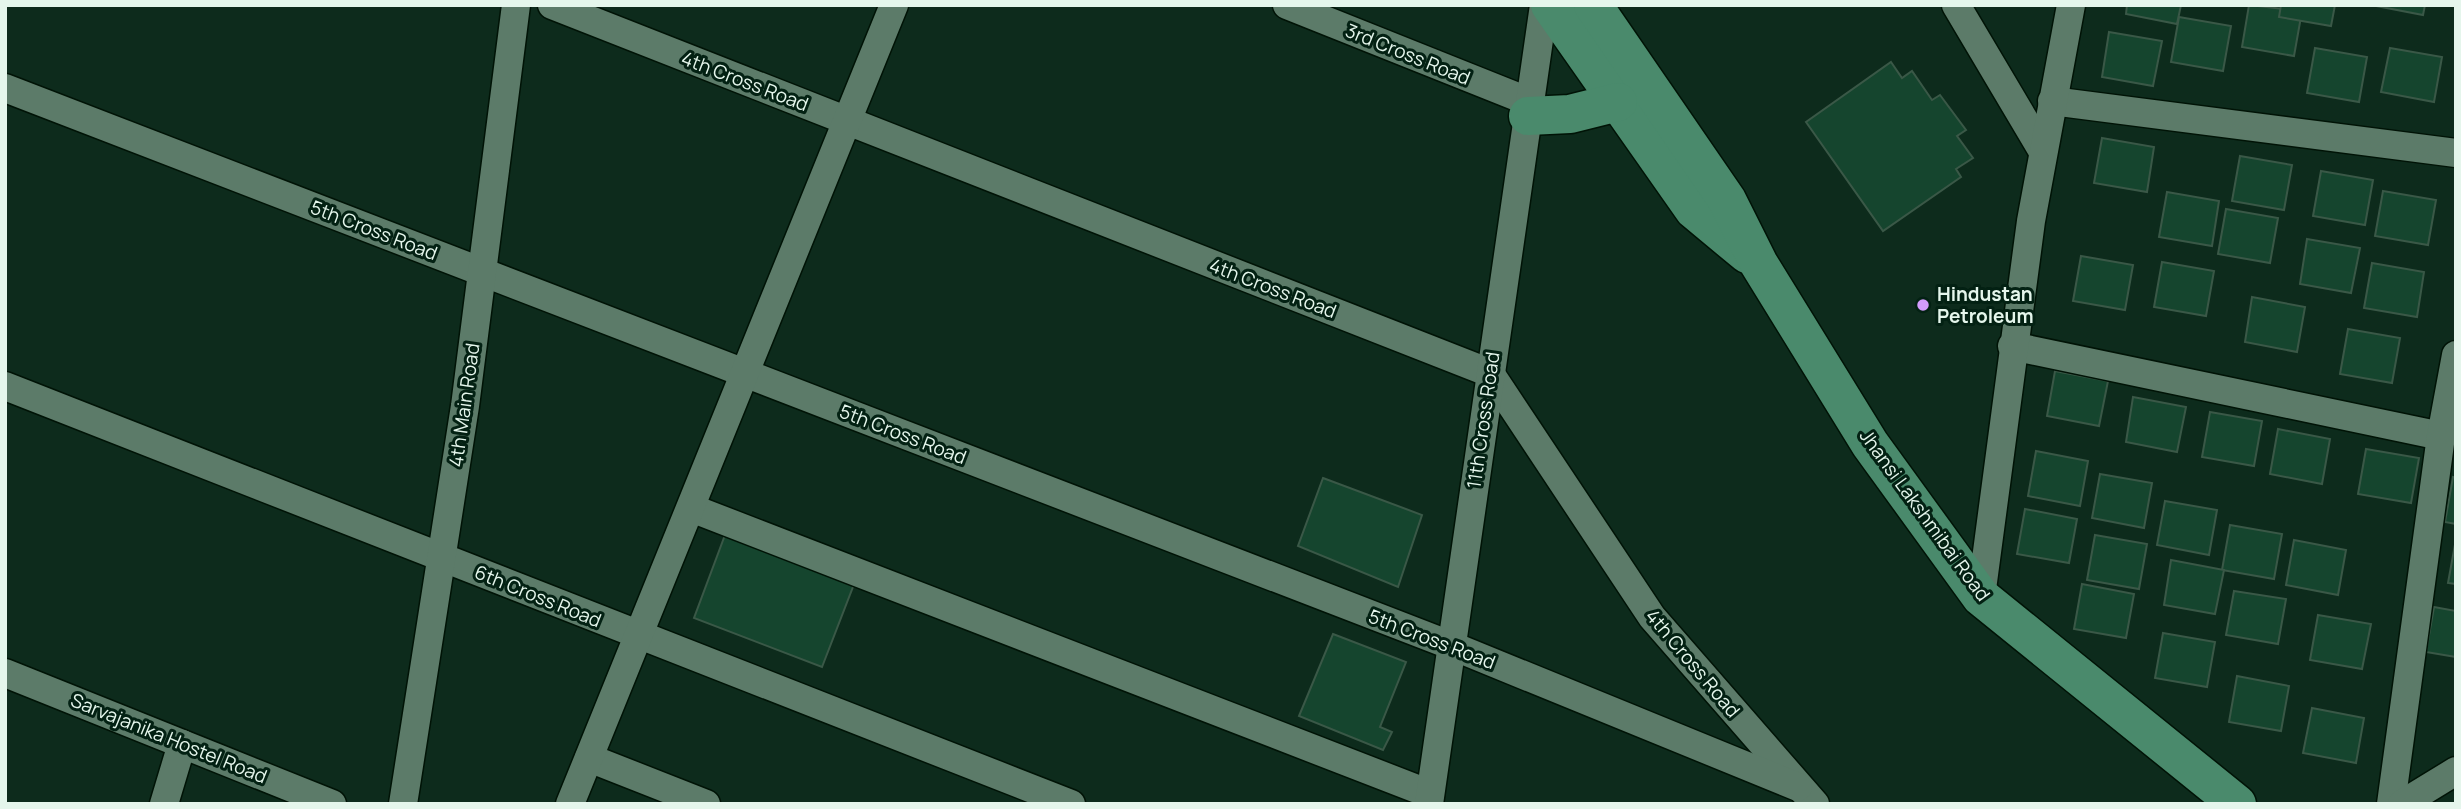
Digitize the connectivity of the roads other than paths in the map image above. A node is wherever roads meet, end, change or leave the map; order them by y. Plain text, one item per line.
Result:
1 (516, 5) edge
2 (552, 5) edge
3 (894, 5) edge
4 (1287, 5) edge
5 (1544, 5) edge
6 (1593, 5) edge
7 (1956, 5) edge
8 (2071, 5) edge
9 (1545, 21) edge
10 (5, 88) edge
11 (2052, 101) junction
12 (1618, 102) junction
13 (1529, 109) junction
14 (847, 121) junction
15 (2042, 150) junction
16 (2456, 153) edge
17 (1759, 264) junction
18 (482, 272) junction
19 (2012, 346) junction
20 (2456, 355) edge
21 (1490, 373) junction
22 (746, 374) junction
23 (5, 386) edge
24 (2441, 436) junction
25 (691, 508) junction
26 (442, 557) junction
27 (1981, 597) junction
28 (639, 636) junction
29 (1450, 645) junction
30 (5, 673) edge
31 (182, 744) junction
32 (589, 758) junction
33 (2456, 771) edge
34 (1807, 795) edge
35 (1430, 799) edge
36 (164, 804) edge
37 (332, 804) edge
38 (403, 804) edge
39 (570, 804) edge
40 (706, 804) edge
41 (1071, 804) edge
42 (2237, 804) edge
43 (2391, 804) edge
44 (2402, 804) edge

1 - 18 street, 4th Main Road
2 - 14 street, 4th Cross Road
3 - 14 street
4 - 13 street, 3rd Cross Road
5 - 9 street, 11th Cross Road
6 - 17 main road, Jhansi Lakshmibai Road
7 - 15 street
8 - 11 street
9 - 12 main road, Jhansi Lakshmibai Road
9 - 13 street, 11th Cross Road
10 - 18 street, 5th Cross Road
11 - 15 street
11 - 16 street
12 - 13 main road
12 - 17 main road, Jhansi Lakshmibai Road
13 - 21 street, 11th Cross Road
14 - 21 street, 4th Cross Road
14 - 22 street
15 - 19 street
17 - 27 main road, Jhansi Lakshmibai Road
18 - 22 street, 5th Cross Road
18 - 26 street, 4th Main Road
19 - 24 street
19 - 27 street
20 - 24 street
21 - 29 street, 11th Cross Road
21 - 34 street, 4th Cross Road
22 - 25 street
22 - 29 street, 5th Cross Road
23 - 26 street, 6th Cross Road
24 - 43 street
25 - 28 street
25 - 35 street
26 - 28 street, 6th Cross Road
26 - 38 street, 4th Main Road
27 - 42 main road, Jhansi Lakshmibai Road
28 - 32 street
28 - 41 street, 6th Cross Road
29 - 34 street, 5th Cross Road
29 - 35 street, 11th Cross Road
30 - 31 street, Sarvajanika Hostel Road
31 - 36 street
31 - 37 street, Sarvajanika Hostel Road
32 - 39 street
32 - 40 street
33 - 44 street

